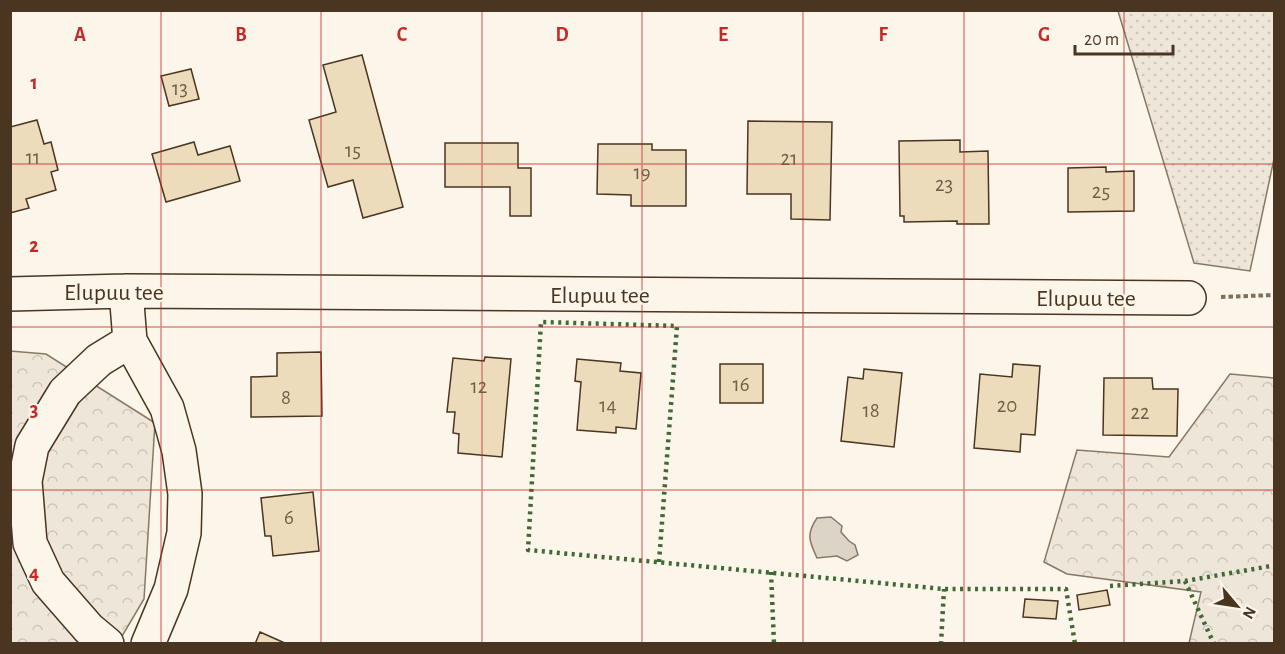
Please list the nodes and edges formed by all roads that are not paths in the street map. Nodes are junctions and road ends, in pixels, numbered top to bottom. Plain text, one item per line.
1 (126, 291) junction
2 (10, 294) edge
3 (1189, 298) road end
4 (130, 341) junction
5 (106, 644) edge
6 (148, 644) edge

1 - 2 street, Elupuu tee
1 - 3 street, Elupuu tee
1 - 4 street
4 - 5 street
4 - 6 street

